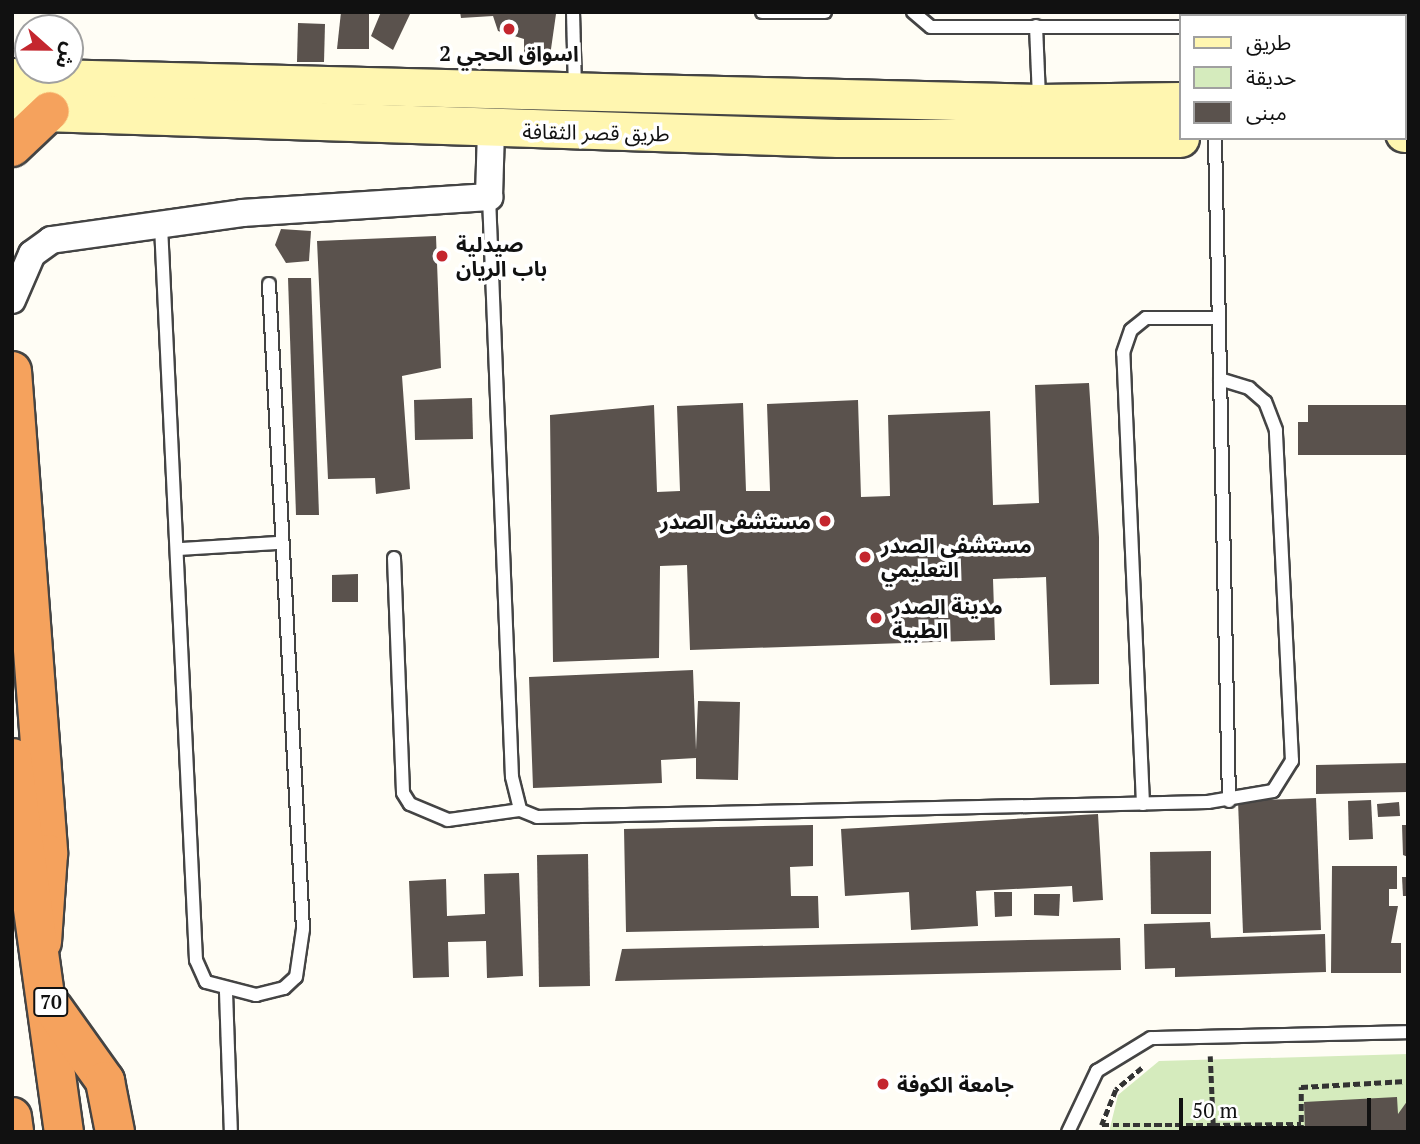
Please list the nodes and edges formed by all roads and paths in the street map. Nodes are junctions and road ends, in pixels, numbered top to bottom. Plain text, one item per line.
1 (573, 12) edge
2 (762, 12) edge
3 (825, 12) edge
4 (913, 12) edge
5 (1036, 26) junction
6 (1178, 27) edge
7 (12, 76) edge
8 (575, 91) junction
9 (838, 98) junction
10 (1178, 101) edge
11 (1040, 103) junction
12 (12, 111) edge
13 (50, 111) junction
14 (491, 129) junction
15 (838, 138) junction
16 (1178, 138) edge
17 (1215, 140) edge
18 (12, 147) edge
19 (489, 197) junction
20 (161, 226) junction
21 (268, 284) dead end
22 (12, 300) edge
23 (1219, 318) junction
24 (12, 371) edge
25 (1220, 379) junction
26 (279, 543) junction
27 (180, 549) junction
28 (394, 558) dead end
29 (12, 758) edge
30 (1229, 801) junction
31 (1143, 804) junction
32 (520, 810) junction
33 (42, 942) junction
34 (226, 992) junction
35 (51, 1006) junction
36 (1408, 1032) edge
37 (1196, 1056) dead end
38 (1145, 1065) dead end
39 (1406, 1081) dead end
40 (12, 1117) edge
41 (1301, 1124) junction
42 (1102, 1125) junction
43 (1213, 1125) junction
44 (14, 1132) edge
45 (64, 1132) edge
46 (115, 1132) edge
47 (231, 1132) edge
48 (1068, 1132) edge
49 (1098, 1132) edge
50 (1213, 1132) edge
51 (1301, 1132) edge

1 - 8 lane
2 - 3 lane
4 - 5 lane
5 - 6 lane
5 - 11 lane
7 - 8 street, طريق قصر الثقافة
8 - 9 street, طريق قصر الثقافة
9 - 11 street, طريق قصر الثقافة
9 - 15 street
10 - 11 street, طريق قصر الثقافة
12 - 13 street, طريق قصر الثقافة
13 - 14 street, طريق قصر الثقافة
13 - 18 highway
14 - 15 street, طريق قصر الثقافة
14 - 19 street
15 - 16 street, طريق قصر الثقافة
17 - 23 lane
19 - 20 street
19 - 32 lane
20 - 22 street
20 - 27 lane
21 - 26 lane
23 - 25 lane
23 - 31 lane
24 - 33 highway
25 - 30 lane
25 - 30 lane
26 - 27 lane
26 - 34 lane
27 - 34 lane
28 - 32 lane
29 - 33 highway, 70
30 - 31 lane
31 - 32 lane
33 - 35 highway, 70
34 - 47 lane
35 - 45 highway, 70
35 - 46 highway
36 - 48 lane
37 - 43 path
38 - 42 path
39 - 41 path
40 - 44 highway
41 - 43 path
41 - 51 path
42 - 43 path
42 - 49 path
43 - 50 path

